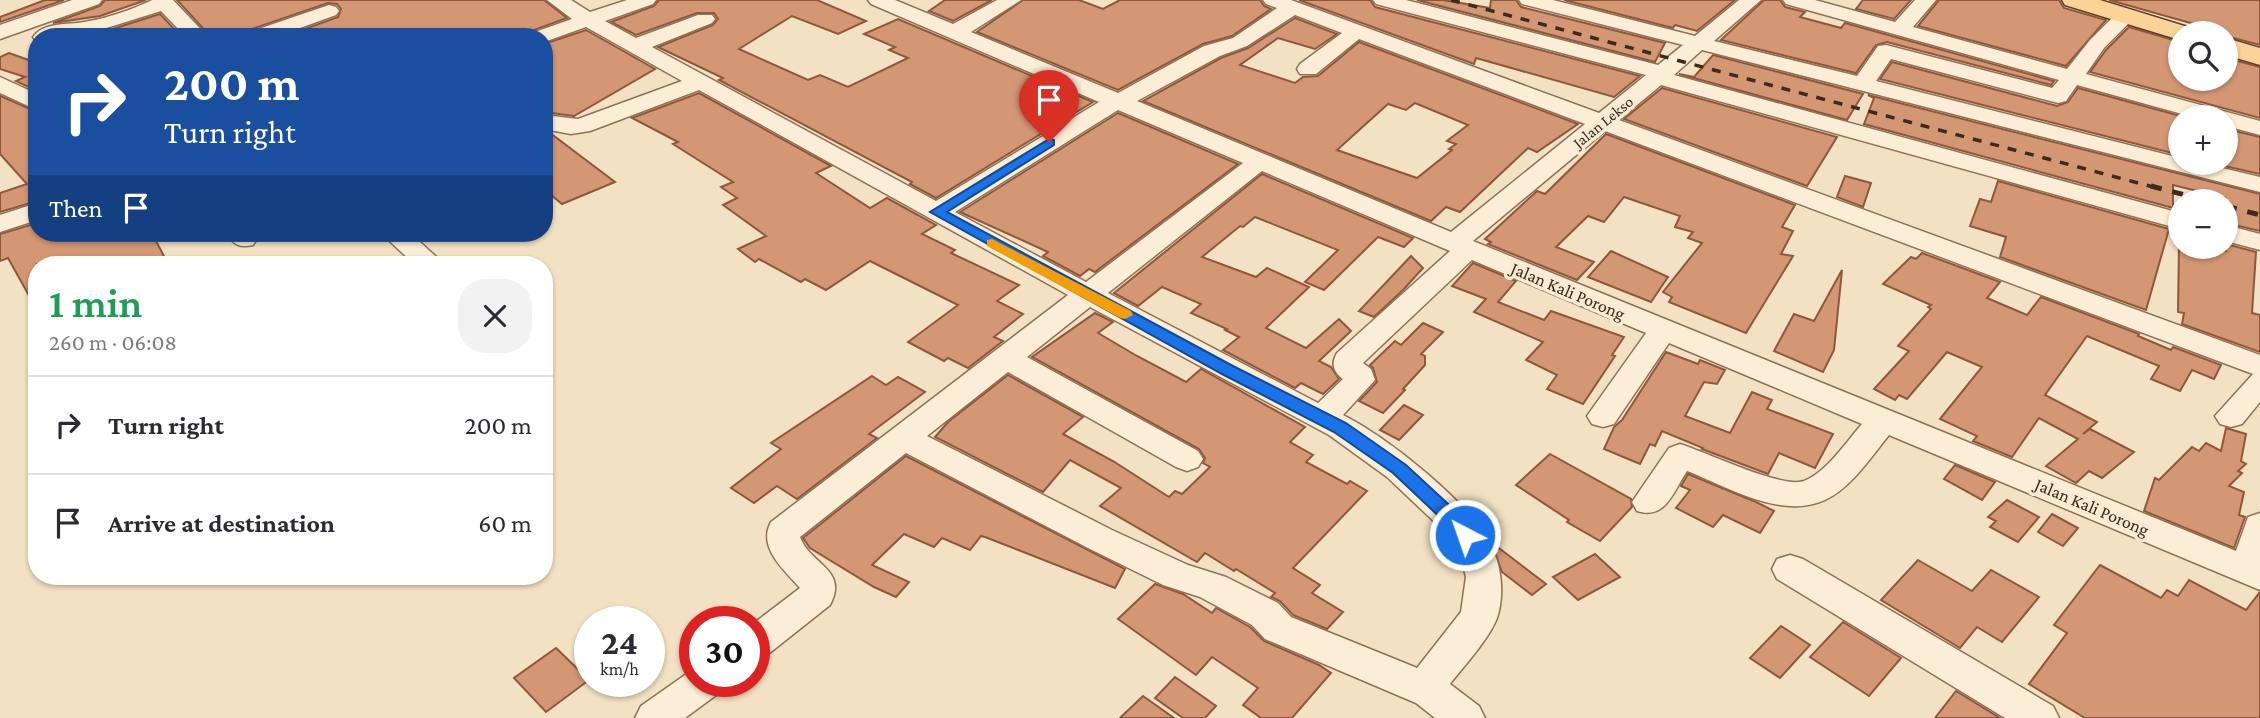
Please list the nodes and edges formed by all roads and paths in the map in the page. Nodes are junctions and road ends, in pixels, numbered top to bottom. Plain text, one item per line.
1 (92, 0) edge
2 (558, 0) edge
3 (646, 0) edge
4 (878, 0) edge
5 (1011, 0) edge
6 (1383, 0) edge
7 (1529, 0) edge
8 (1751, 0) edge
9 (1793, 0) edge
10 (1926, 0) edge
11 (2074, 0) edge
12 (163, 1) edge
13 (1295, 4) edge
14 (329, 11) dead end
15 (2125, 16) junction
16 (705, 19) dead end
17 (588, 20) junction
18 (87, 28) edge
19 (187, 28) edge
20 (280, 28) edge
21 (2168, 29) edge
22 (1901, 30) junction
23 (1357, 31) junction
24 (553, 32) edge
25 (956, 32) junction
26 (0, 33) edge
27 (28, 42) edge
28 (1698, 44) junction
29 (637, 45) junction
30 (0, 50) edge
31 (1886, 51) junction
32 (2238, 51) edge
33 (2260, 57) edge
34 (1308, 69) dead end
35 (1660, 75) junction
36 (702, 80) junction
37 (0, 83) edge
38 (1863, 84) junction
39 (2064, 87) junction
40 (28, 95) edge
41 (1118, 101) junction
42 (2168, 108) edge
43 (2238, 122) edge
44 (1602, 123) junction
45 (553, 124) edge
46 (2260, 128) edge
47 (2042, 131) junction
48 (2168, 160) edge
49 (1261, 161) junction
50 (2223, 175) edge
51 (2260, 186) edge
52 (937, 212) junction
53 (28, 214) edge
54 (2168, 218) edge
55 (0, 224) edge
56 (2238, 236) edge
57 (404, 242) edge
58 (2260, 242) edge
59 (1461, 246) junction
60 (421, 256) edge
61 (1088, 294) junction
62 (1663, 330) junction
63 (1005, 358) junction
64 (2255, 368) edge
65 (2231, 415) dead end
66 (1603, 416) dead end
67 (1321, 418) junction
68 (1884, 420) junction
69 (902, 437) junction
70 (1187, 459) dead end
71 (1649, 502) dead end
72 (2260, 526) edge
73 (1790, 569) dead end
74 (2255, 574) edge
75 (770, 631) edge
76 (683, 697) edge
77 (1450, 706) edge
78 (655, 718) edge
79 (2039, 718) edge

1 - 26 street
2 - 17 street
3 - 17 street
4 - 25 street, Jalan Kali Porong
5 - 25 street
6 - 35 street
7 - 28 street
8 - 28 street, Jalan Lekso
9 - 22 street
10 - 22 street
11 - 15 main road
12 - 18 street
12 - 19 street
13 - 23 street
13 - 41 street
14 - 20 street
15 - 21 main road
15 - 39 street
16 - 29 street
17 - 24 street
17 - 29 street
22 - 31 street
22 - 39 street
23 - 34 street
23 - 44 street
25 - 41 street, Jalan Kali Porong
27 - 30 street
28 - 35 street, Jalan Lekso
28 - 38 street
29 - 36 street
31 - 38 street
31 - 39 street
32 - 33 main road
35 - 44 street, Jalan Lekso
35 - 54 street
36 - 45 street
36 - 52 street
37 - 40 street
38 - 47 street
39 - 42 street
39 - 47 street
41 - 49 street, Jalan Kali Porong
41 - 52 street
43 - 46 street
44 - 59 street, Jalan Lekso
44 - 64 street
47 - 48 street
49 - 59 street, Jalan Kali Porong
49 - 61 street
50 - 51 street
52 - 61 street
53 - 55 street
56 - 58 street
57 - 60 street
59 - 62 street, Jalan Kali Porong
59 - 67 street, Jalan Lekso
61 - 63 street
61 - 67 street
62 - 66 street
62 - 68 street, Jalan Kali Porong
63 - 69 street
63 - 70 street
64 - 65 street
67 - 77 street
68 - 71 street
68 - 74 street, Jalan Kali Porong
69 - 75 street
69 - 77 street
72 - 74 street
73 - 79 street
76 - 78 street

